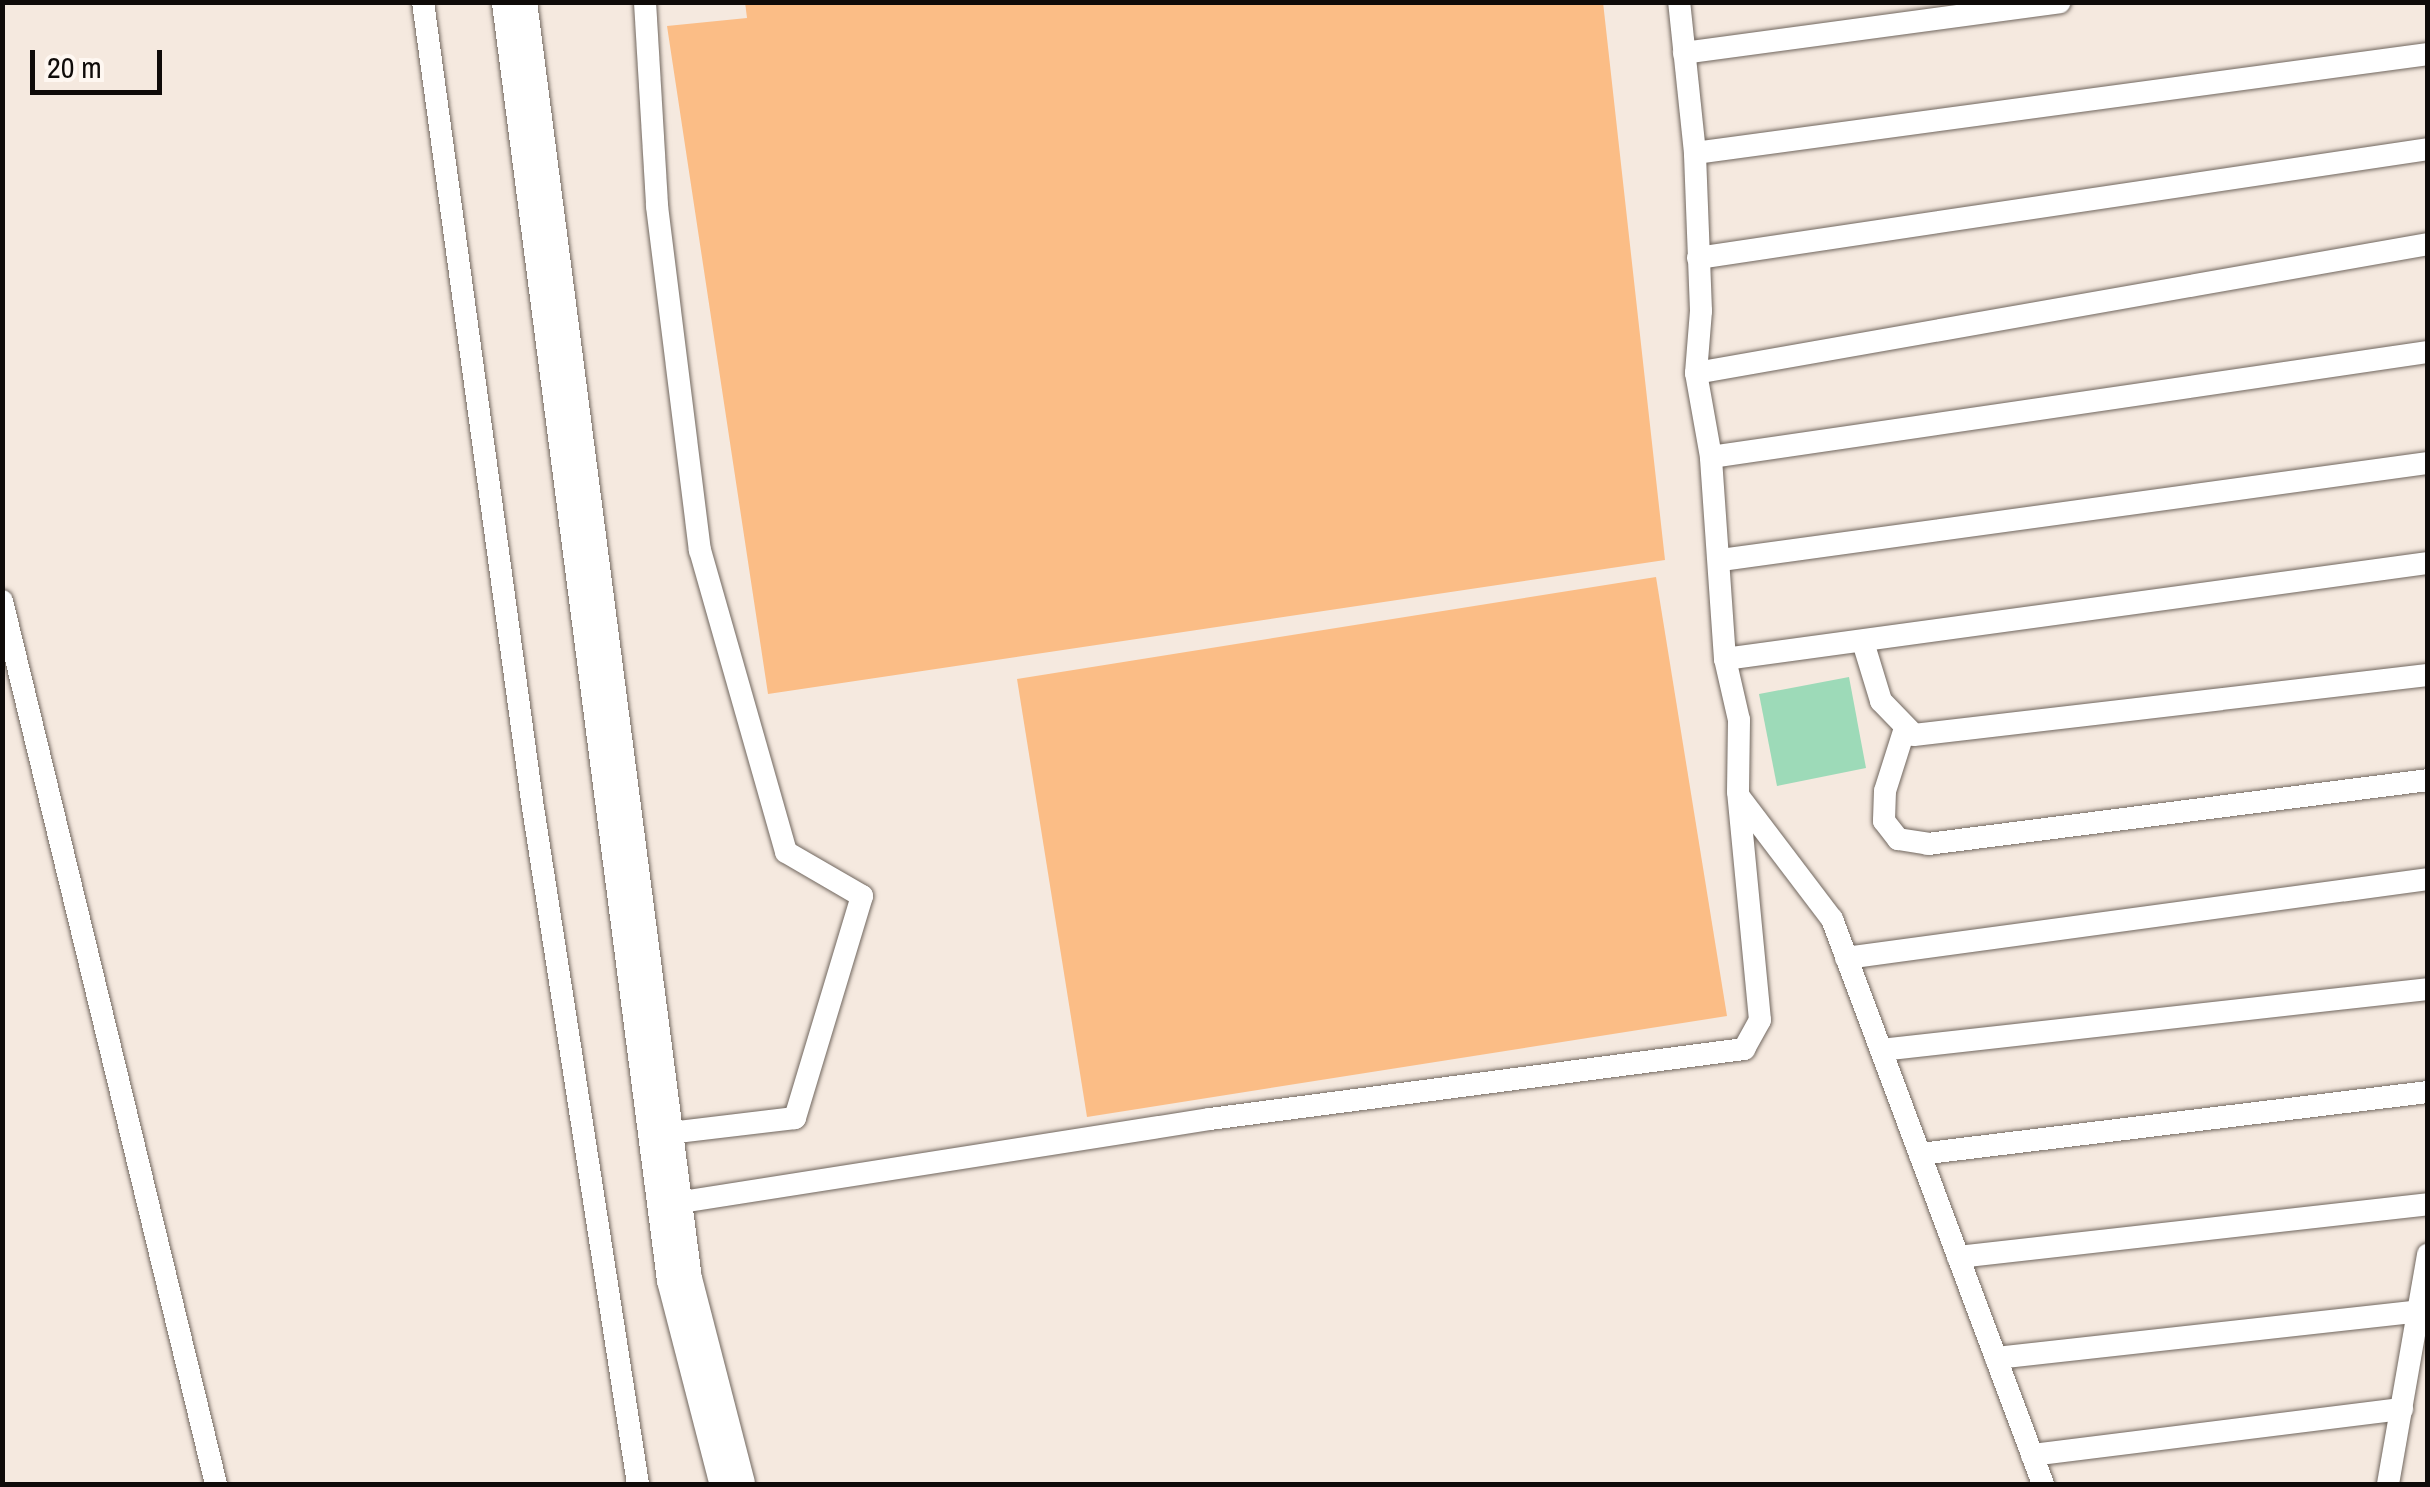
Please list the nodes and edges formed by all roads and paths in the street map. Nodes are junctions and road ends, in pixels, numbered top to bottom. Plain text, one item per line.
1 (422, 2) edge
2 (514, 2) edge
3 (645, 2) edge
4 (1679, 2) edge
5 (2060, 2) edge
6 (1684, 54) junction
7 (2428, 54) edge
8 (2428, 149) edge
9 (1695, 153) junction
10 (2428, 244) edge
11 (1698, 258) junction
12 (2428, 352) edge
13 (1696, 374) junction
14 (1711, 458) junction
15 (2428, 463) edge
16 (1721, 560) junction
17 (2428, 563) edge
18 (2, 602) edge
19 (1863, 642) junction
20 (1725, 659) junction
21 (2428, 675) edge
22 (1905, 728) junction
23 (2428, 780) edge
24 (1738, 792) junction
25 (2428, 879) edge
26 (1846, 958) junction
27 (2428, 989) edge
28 (1881, 1050) junction
29 (2428, 1092) edge
30 (660, 1134) junction
31 (1920, 1154) junction
32 (669, 1204) junction
33 (2428, 1204) edge
34 (2428, 1254) edge
35 (1958, 1257) junction
36 (2418, 1311) junction
37 (1996, 1358) junction
38 (2402, 1409) junction
39 (2032, 1454) junction
40 (216, 1484) edge
41 (638, 1484) edge
42 (732, 1484) edge
43 (2043, 1484) edge
44 (2388, 1484) edge

1 - 41 lane
2 - 30 street
3 - 30 lane
4 - 6 lane
5 - 6 lane
6 - 9 lane
7 - 9 lane
8 - 11 lane
9 - 11 lane
10 - 13 lane
11 - 13 lane
12 - 14 lane
13 - 14 lane
14 - 16 lane
15 - 16 lane
16 - 20 lane
17 - 19 lane
18 - 40 lane
19 - 20 lane
19 - 22 lane
20 - 24 lane
21 - 22 lane
22 - 23 lane
24 - 26 lane
24 - 32 lane
25 - 26 lane
26 - 28 lane
27 - 28 lane
28 - 31 lane
29 - 31 lane
30 - 32 street
31 - 35 lane
32 - 42 street
33 - 35 lane
34 - 36 lane
35 - 37 lane
36 - 37 lane
36 - 38 lane
37 - 39 lane
38 - 39 lane
38 - 44 lane
39 - 43 lane

